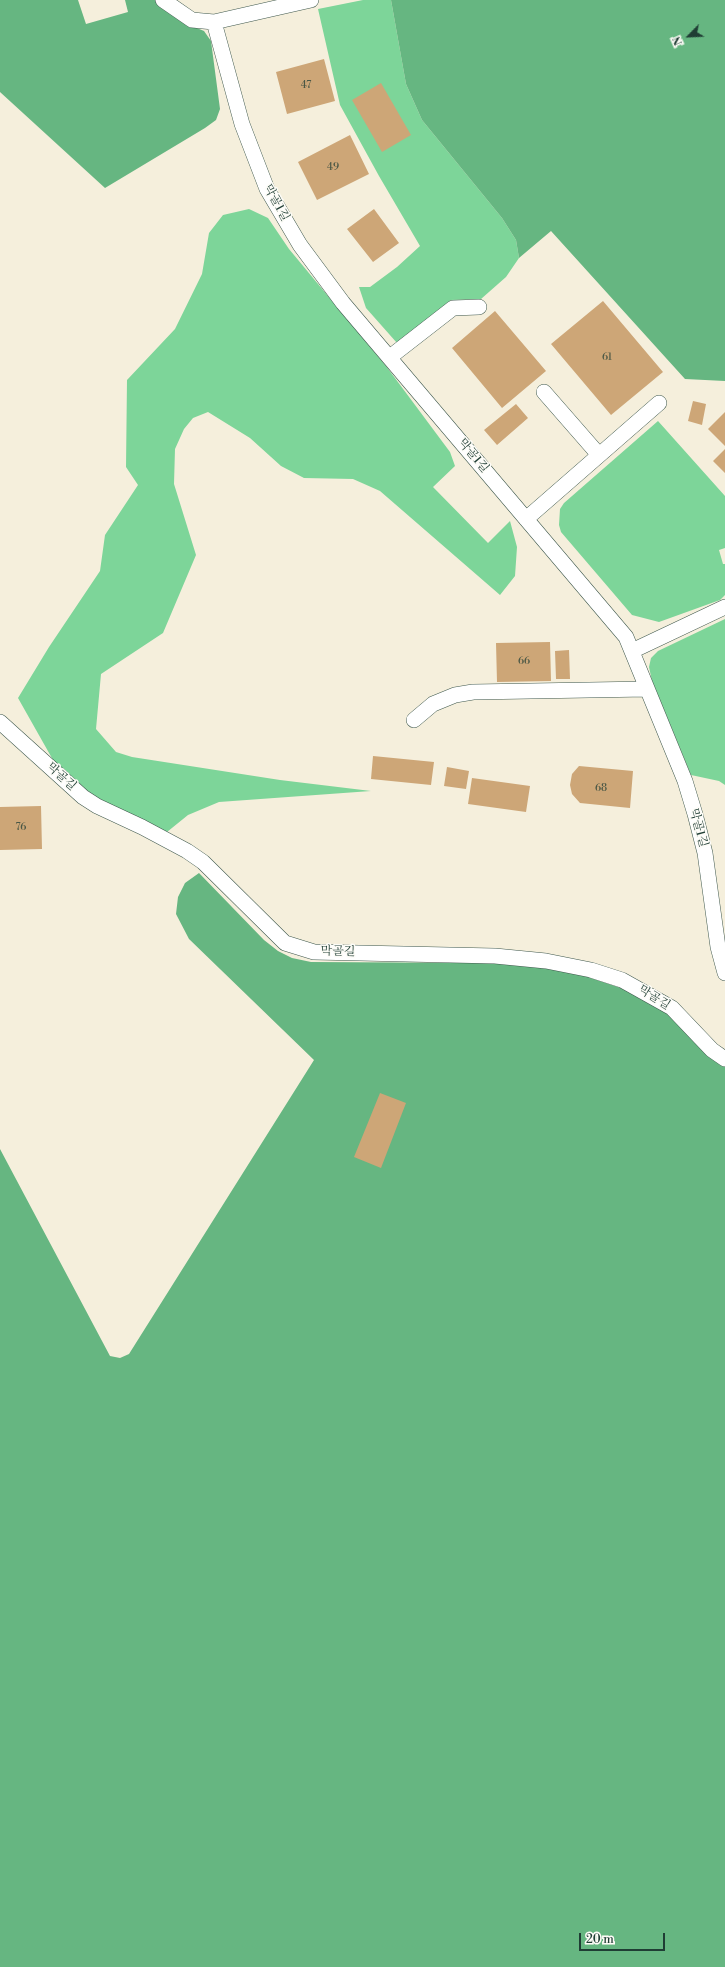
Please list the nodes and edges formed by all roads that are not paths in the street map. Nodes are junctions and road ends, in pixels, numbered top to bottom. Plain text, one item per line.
1 (163, 0) edge
2 (311, 0) edge
3 (214, 22) junction
4 (479, 307) dead end
5 (390, 357) junction
6 (544, 392) dead end
7 (659, 404) dead end
8 (599, 455) junction
9 (526, 519) junction
10 (725, 607) edge
11 (632, 651) junction
12 (647, 689) junction
13 (414, 720) dead end
14 (0, 722) edge
15 (725, 973) edge
16 (725, 1059) edge

1 - 3 lane
2 - 3 lane
3 - 5 lane, 막골1길
4 - 5 lane
5 - 9 lane, 막골1길
6 - 8 lane
7 - 8 lane
8 - 9 lane
9 - 11 lane, 막골1길
10 - 11 lane
11 - 12 lane, 막골1길
12 - 13 lane
12 - 15 lane, 막골1길
14 - 16 lane, 막골길

